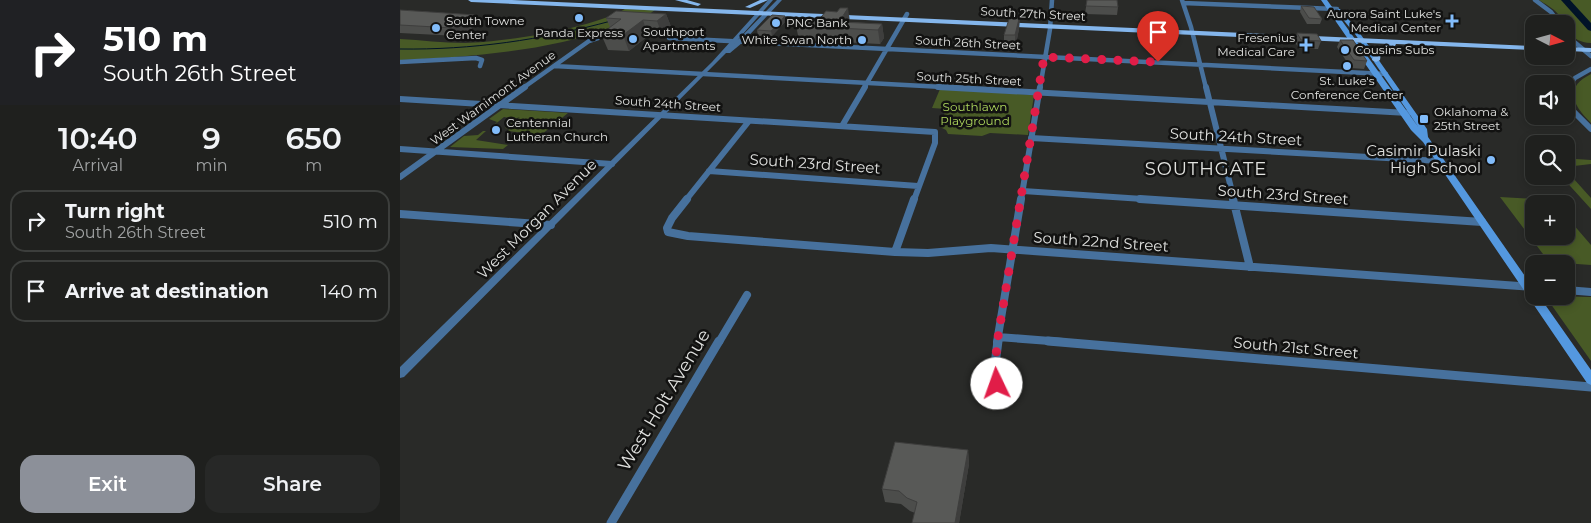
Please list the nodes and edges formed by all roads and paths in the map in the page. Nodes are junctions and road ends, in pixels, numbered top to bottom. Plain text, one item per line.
1 (471, 0) edge
2 (477, 0) edge
3 (489, 0) edge
4 (538, 0) edge
5 (600, 0) edge
6 (621, 0) edge
7 (678, 0) edge
8 (771, 0) edge
9 (780, 0) edge
10 (1052, 0) edge
11 (1324, 0) edge
12 (1329, 0) edge
13 (1535, 0) edge
14 (645, 1) edge
15 (1182, 1) edge
16 (530, 3) junction
17 (564, 4) junction
18 (698, 4) junction
19 (1328, 8) junction
20 (654, 9) junction
21 (766, 9) edge
22 (1337, 9) junction
23 (837, 14) junction
24 (1553, 15) edge
25 (905, 17) junction
26 (958, 17) junction
27 (1336, 18) junction
28 (1345, 18) junction
29 (948, 22) junction
30 (1050, 24) junction
31 (1192, 30) junction
32 (598, 38) dead end
33 (669, 38) dead end
34 (1356, 38) junction
35 (732, 42) junction
36 (740, 42) junction
37 (1506, 42) junction
38 (1407, 43) junction
39 (1525, 43) edge
40 (1577, 44) edge
41 (1498, 47) junction
42 (1575, 47) edge
43 (1525, 48) edge
44 (1589, 48) edge
45 (886, 49) junction
46 (1591, 56) edge
47 (1044, 57) junction
48 (1376, 60) junction
49 (400, 62) edge
50 (714, 63) junction
51 (1200, 64) junction
52 (480, 66) dead end
53 (554, 66) junction
54 (1591, 68) edge
55 (1374, 73) junction
56 (1386, 74) junction
57 (702, 75) junction
58 (1575, 75) edge
59 (866, 84) junction
60 (1038, 93) junction
61 (400, 99) edge
62 (1210, 102) junction
63 (500, 106) junction
64 (1403, 113) junction
65 (1413, 113) junction
66 (1575, 113) edge
67 (662, 115) junction
68 (749, 121) junction
69 (842, 126) junction
70 (1591, 129) edge
71 (1031, 138) junction
72 (1426, 140) junction
73 (1220, 148) junction
74 (400, 149) edge
75 (436, 152) junction
76 (1440, 161) junction
77 (612, 164) junction
78 (709, 171) junction
79 (400, 177) edge
80 (918, 186) junction
81 (1023, 191) junction
82 (1235, 205) junction
83 (400, 214) edge
84 (1482, 222) junction
85 (551, 225) junction
86 (1012, 250) junction
87 (895, 252) junction
88 (1250, 267) junction
89 (1525, 280) edge
90 (1525, 287) edge
91 (1575, 291) edge
92 (1591, 292) edge
93 (747, 294) dead end
94 (1542, 305) edge
95 (998, 337) junction
96 (400, 374) edge
97 (1591, 380) edge
98 (997, 384) dead end
99 (1591, 387) edge
100 (610, 523) edge

1 - 2 main road, South 27th Street
2 - 3 main road, South 27th Street
3 - 16 main road, South 27th Street
4 - 16 main road
5 - 6 main road, South 27th Street
6 - 14 main road, South 27th Street
7 - 18 main road
8 - 21 street, West Morgan Avenue
9 - 21 street, West Morgan Avenue
10 - 30 street
11 - 19 main road
12 - 22 main road
13 - 24 street
14 - 17 main road
14 - 18 main road, South 27th Street
14 - 20 main road
15 - 19 street
15 - 31 street
16 - 17 main road, South 27th Street
17 - 20 main road, South 27th Street
18 - 21 main road, South 27th Street
19 - 22 street
19 - 27 main road
20 - 21 main road, South 27th Street
21 - 23 main road, South 27th Street
21 - 35 street, West Morgan Avenue
21 - 36 street, West Morgan Avenue
22 - 28 main road
23 - 25 main road, South 27th Street
23 - 25 main road, South 27th Street
25 - 26 main road, South 27th Street
25 - 29 main road, South 27th Street
25 - 45 street
26 - 29 main road
26 - 30 main road, South 27th Street
27 - 28 main road
27 - 34 main road
28 - 34 main road
29 - 30 main road, South 27th Street
30 - 31 main road, South 27th Street
30 - 31 main road, South 27th Street
30 - 47 street
31 - 34 main road, South 27th Street
31 - 51 street
32 - 53 street, West Warnimont Avenue
33 - 35 street, South 26th Street
34 - 37 main road, South 27th Street
34 - 38 main road, South 27th Street
34 - 48 main road
34 - 55 main road
35 - 36 street, South 26th Street
35 - 50 street, West Morgan Avenue
36 - 45 street, South 26th Street
36 - 50 street, West Morgan Avenue
37 - 39 main road, South 27th Street
37 - 41 main road
38 - 41 main road, South 27th Street
38 - 48 main road
40 - 44 main road
41 - 43 main road, South 27th Street
42 - 44 main road
44 - 46 street
45 - 47 street, South 26th Street
45 - 59 street
47 - 51 street, South 26th Street
47 - 60 street
48 - 56 main road
49 - 52 street
50 - 57 street, West Morgan Avenue
51 - 55 street, South 26th Street
51 - 62 street
53 - 57 street, South 25th Street
53 - 63 street, West Warnimont Avenue
54 - 58 street
55 - 56 street, South 26th Street
55 - 64 main road
56 - 65 main road
57 - 59 street, South 25th Street
57 - 67 street, West Morgan Avenue
59 - 60 street, South 25th Street
59 - 69 street
60 - 62 street, South 25th Street
60 - 71 street
61 - 63 street, South 24th Street
62 - 64 street, South 25th Street
62 - 73 street
63 - 67 street, South 24th Street
63 - 75 street, West Warnimont Avenue
64 - 65 street, South 25th Street
64 - 72 main road
65 - 72 main road
66 - 70 street
67 - 68 street, South 24th Street
67 - 77 street, West Morgan Avenue
68 - 69 street, South 24th Street
68 - 78 street
69 - 80 street, South 24th Street
71 - 73 street, South 24th Street
71 - 81 street
72 - 76 main road
73 - 76 street, South 24th Street
73 - 82 street
74 - 75 street
75 - 77 street
75 - 79 street, West Warnimont Avenue
76 - 84 main road
77 - 85 street, West Morgan Avenue
78 - 80 street, South 23rd Street
78 - 87 street, South 22nd Street
80 - 87 street
81 - 82 street, South 23rd Street
81 - 86 street
82 - 84 street, South 23rd Street
82 - 88 street
83 - 85 street
84 - 89 main road
85 - 96 street, West Morgan Avenue
86 - 87 street, South 22nd Street
86 - 88 street, South 22nd Street
86 - 95 street
88 - 90 street, South 22nd Street
91 - 92 street
93 - 100 street, West Holt Avenue
94 - 97 main road
95 - 98 street
95 - 99 street, South 21st Street

